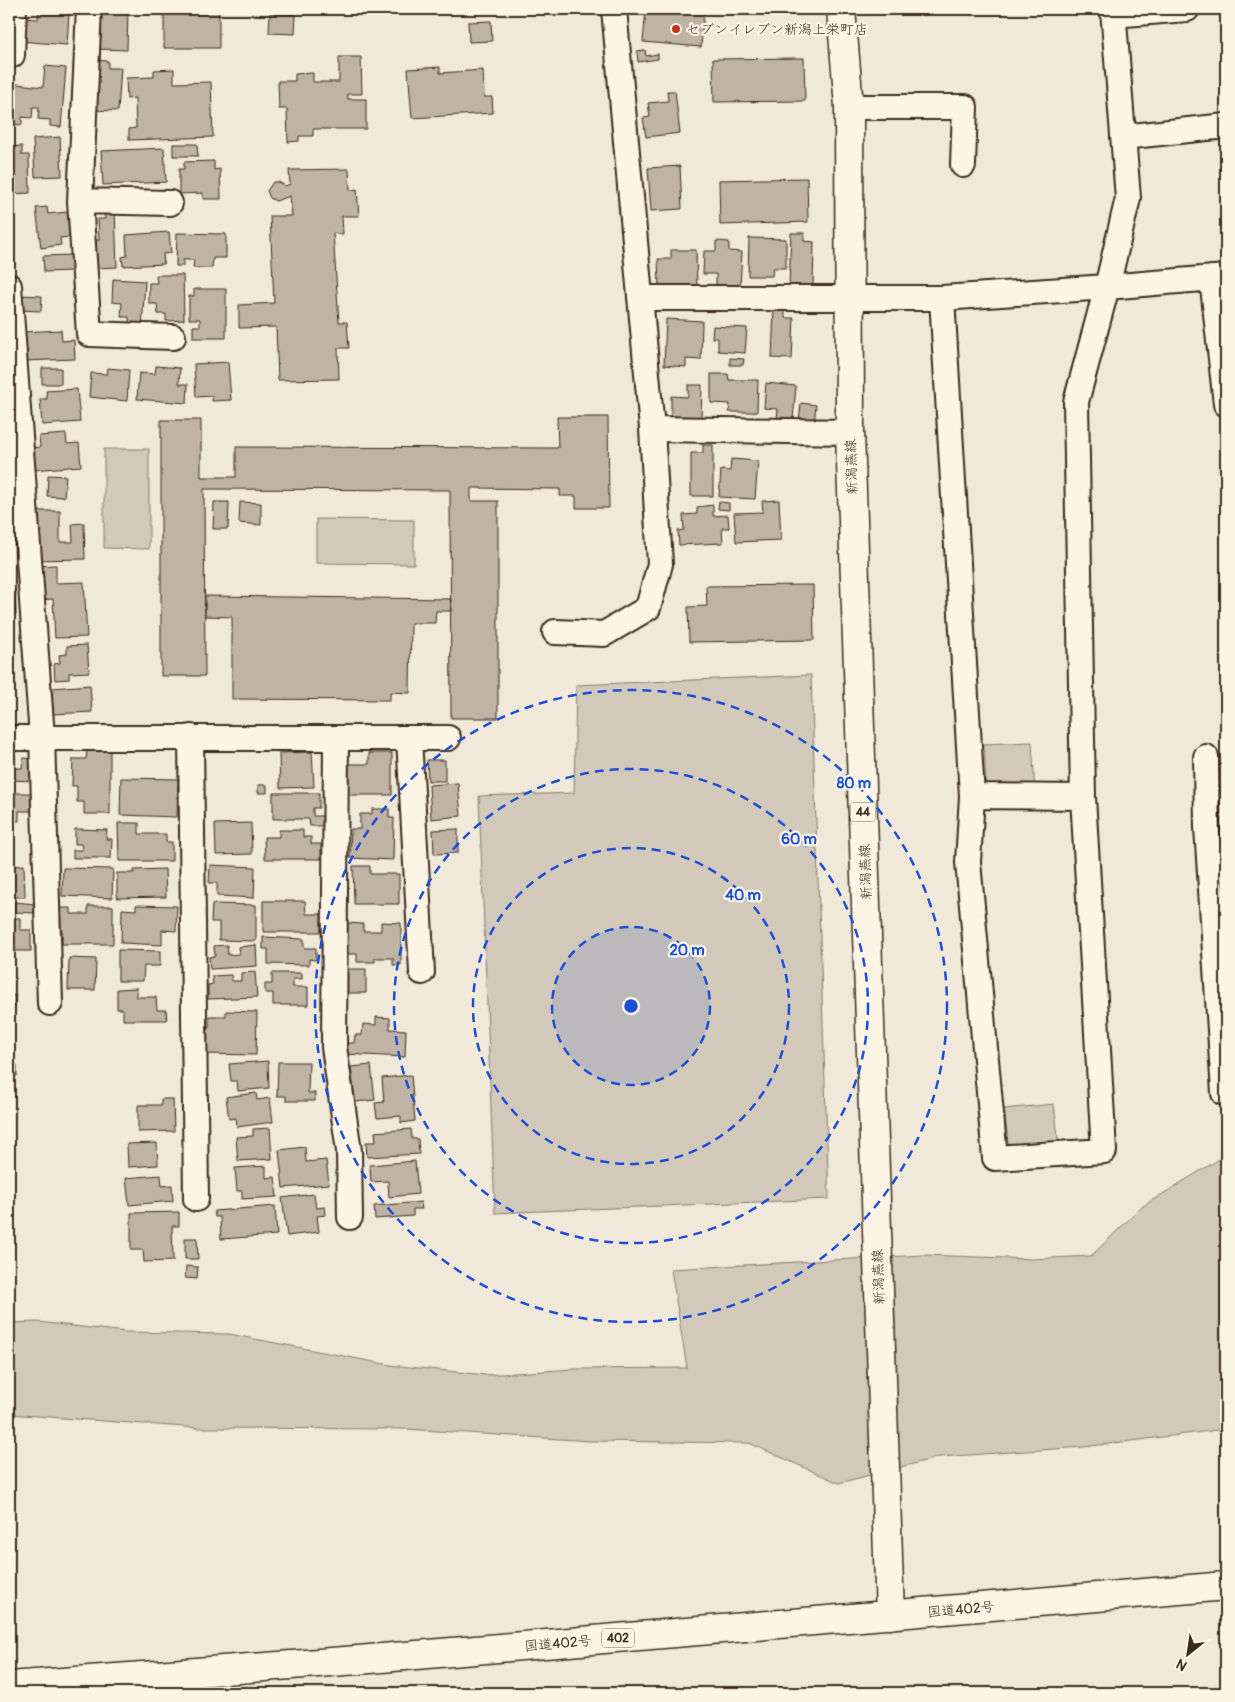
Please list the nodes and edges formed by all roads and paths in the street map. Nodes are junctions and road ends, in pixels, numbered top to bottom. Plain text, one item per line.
1 (14, 9) edge
2 (88, 9) edge
3 (614, 9) edge
4 (841, 9) edge
5 (1187, 9) edge
6 (1113, 12) edge
7 (9, 55) edge
8 (848, 107) junction
9 (1226, 126) edge
10 (1124, 137) junction
11 (963, 165) dead end
12 (80, 201) junction
13 (170, 203) dead end
14 (1219, 277) edge
15 (9, 286) edge
16 (1107, 288) junction
17 (640, 298) junction
18 (849, 298) junction
19 (942, 298) junction
20 (173, 337) dead end
21 (1226, 404) edge
22 (652, 429) junction
23 (850, 432) junction
24 (555, 632) dead end
25 (42, 737) junction
26 (191, 737) junction
27 (9, 738) edge
28 (336, 738) junction
29 (408, 738) junction
30 (448, 738) dead end
31 (1206, 757) dead end
32 (972, 796) junction
33 (1083, 796) junction
34 (1217, 826) edge
35 (422, 972) dead end
36 (50, 1003) dead end
37 (1224, 1093) dead end
38 (196, 1199) dead end
39 (350, 1217) dead end
40 (1226, 1586) edge
41 (890, 1615) junction
42 (9, 1686) edge

1 - 7 street
2 - 12 street
3 - 17 street
4 - 8 main road, 新潟燕線 / 44
5 - 6 street
6 - 10 street
8 - 11 street
8 - 18 main road, 新潟燕線 / 44
9 - 10 street
10 - 16 street
12 - 13 street
12 - 20 street
14 - 16 street
14 - 21 street
15 - 25 street
16 - 19 street
16 - 33 street
17 - 18 street
17 - 22 street
18 - 19 street
18 - 23 main road, 新潟燕線 / 44
19 - 32 street
22 - 23 street
22 - 24 street
23 - 41 main road, 新潟燕線 / 44
25 - 26 street
25 - 27 street
25 - 36 street
26 - 28 street
26 - 38 street
28 - 29 street
28 - 39 street
29 - 30 street
29 - 35 street
31 - 34 street
32 - 33 street
32 - 33 street
34 - 37 street
40 - 41 main road, 国道402号 / 402
41 - 42 main road, 国道402号 / 402

